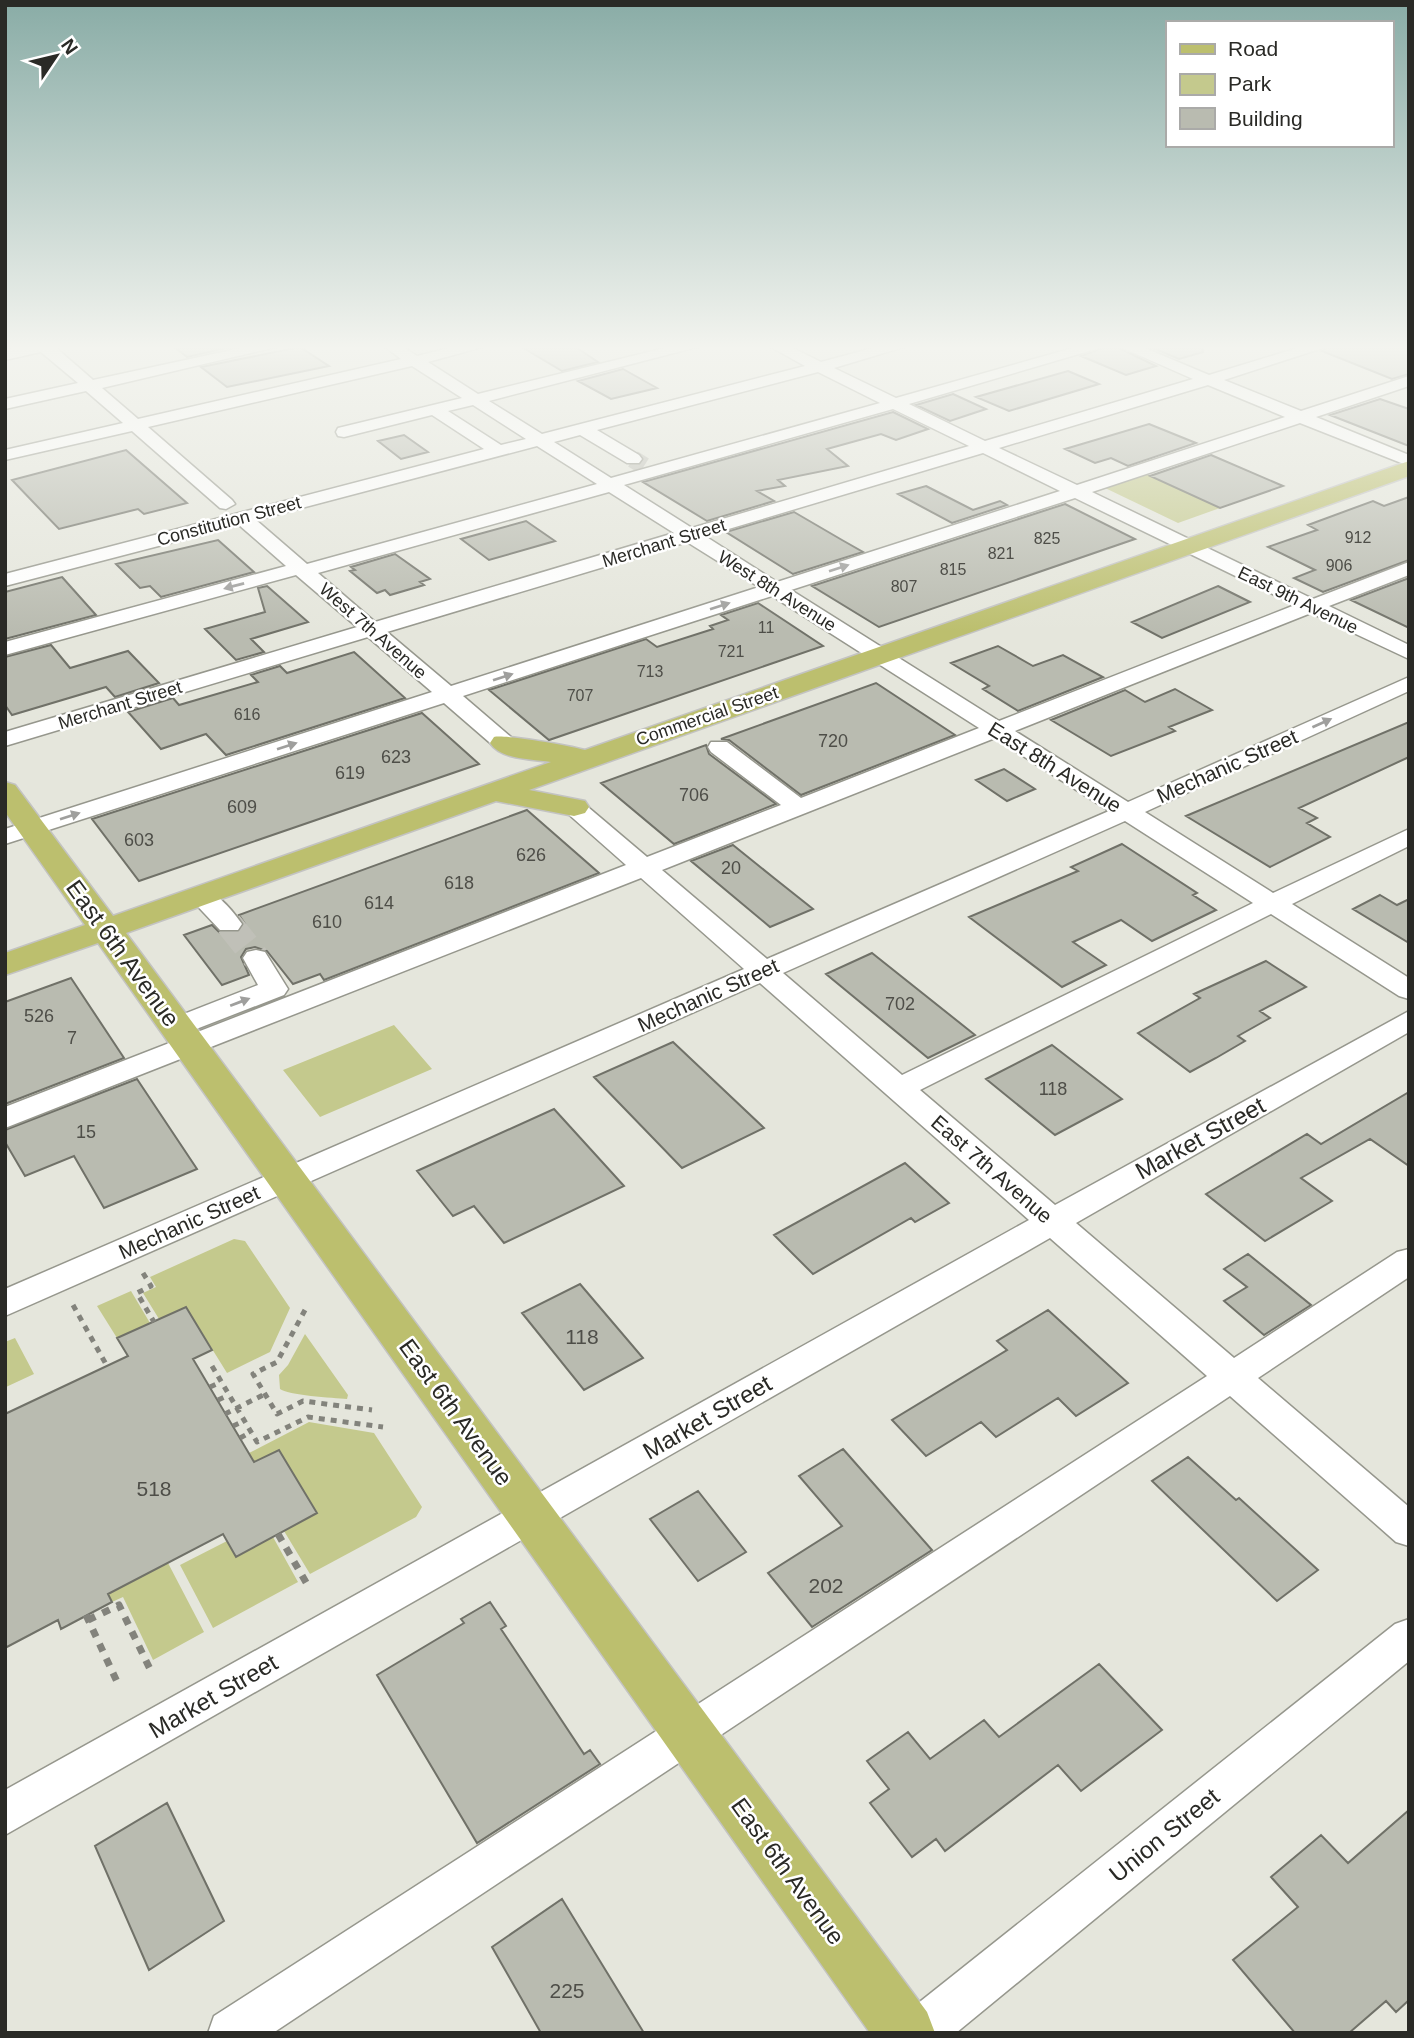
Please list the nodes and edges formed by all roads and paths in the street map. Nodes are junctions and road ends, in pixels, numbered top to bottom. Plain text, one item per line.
1 (65, 441) edge
2 (154, 441) edge
3 (483, 441) edge
4 (536, 441) edge
5 (542, 441) edge
6 (603, 441) edge
7 (758, 441) edge
8 (972, 441) edge
9 (1004, 441) edge
10 (1225, 441) edge
11 (1360, 441) edge
12 (984, 447) junction
13 (498, 451) junction
14 (5, 455) edge
15 (1409, 461) edge
16 (643, 465) junction
17 (1409, 468) edge
18 (609, 485) junction
19 (1076, 492) junction
20 (226, 504) dead end
21 (242, 518) junction
22 (689, 535) junction
23 (1187, 546) junction
24 (1409, 568) edge
25 (301, 569) junction
26 (5, 580) edge
27 (774, 589) junction
28 (1311, 606) junction
29 (371, 630) junction
30 (5, 649) edge
31 (1409, 653) edge
32 (879, 655) junction
33 (1409, 683) edge
34 (446, 695) junction
35 (996, 730) junction
36 (5, 739) edge
37 (504, 743) junction
38 (719, 747) dead end
39 (590, 757) junction
40 (5, 791) edge
41 (487, 794) junction
42 (575, 807) junction
43 (798, 807) junction
44 (1126, 812) junction
45 (19, 833) edge
46 (1409, 836) edge
47 (645, 867) junction
48 (201, 896) junction
49 (1272, 904) junction
50 (229, 924) tunnel mouth
51 (106, 929) junction
52 (256, 958) tunnel mouth
53 (5, 965) edge
54 (764, 971) junction
55 (1409, 990) edge
56 (1409, 1020) edge
57 (183, 1036) junction
58 (899, 1088) junction
59 (5, 1118) edge
60 (287, 1179) junction
61 (1052, 1221) junction
62 (1409, 1261) edge
63 (143, 1273) dead end
64 (5, 1303) edge
65 (73, 1305) dead end
66 (305, 1310) dead end
67 (154, 1321) dead end
68 (107, 1366) dead end
69 (212, 1366) dead end
70 (1231, 1377) junction
71 (221, 1382) junction
72 (210, 1387) dead end
73 (265, 1394) junction
74 (229, 1395) junction
75 (218, 1400) dead end
76 (237, 1408) junction
77 (372, 1410) dead end
78 (225, 1414) dead end
79 (244, 1421) junction
80 (233, 1426) dead end
81 (383, 1427) dead end
82 (251, 1432) junction
83 (240, 1438) dead end
84 (531, 1516) junction
85 (1409, 1530) edge
86 (278, 1535) dead end
87 (307, 1584) dead end
88 (1409, 1637) edge
89 (150, 1669) dead end
90 (119, 1686) dead end
91 (688, 1733) junction
92 (5, 1814) edge
93 (231, 2033) edge
94 (906, 2033) edge
95 (919, 2033) edge

1 - 14 street
2 - 20 street
3 - 13 street
4 - 13 street, Constitution Street
5 - 18 street, West 8th Avenue
6 - 16 street
7 - 16 street
8 - 12 street, East 9th Avenue
9 - 12 street, Merchant Street
10 - 19 street
11 - 15 street
12 - 19 street, East 9th Avenue
12 - 22 street, Merchant Street
13 - 21 street, Constitution Street
16 - 18 street
17 - 23 main road, Commercial Street
18 - 22 street, West 8th Avenue
18 - 25 street
19 - 23 street, East 9th Avenue
27 -> 19 street
21 - 25 street, West 7th Avenue
21 - 26 street, Constitution Street
22 - 27 street, West 8th Avenue
22 - 29 street, Merchant Street
23 - 28 street, East 9th Avenue
23 - 32 main road, Commercial Street
24 - 28 street
25 - 29 street, West 7th Avenue
25 -> 30 street
27 - 32 street, West 8th Avenue
34 -> 27 street
28 - 31 street, East 9th Avenue
28 - 35 street
29 - 34 street, West 7th Avenue
29 - 36 street, Merchant Street
32 - 35 street, East 8th Avenue
32 - 39 main road, Commercial Street
44 -> 33 street, Mechanic Street
34 - 37 street, West 7th Avenue
45 -> 34 street
35 - 43 street
35 - 44 street, East 8th Avenue
37 - 39 main road
37 - 41 main road
38 - 43 street
39 - 41 main road, Commercial Street
39 - 42 main road
40 - 45 main road, East 6th Avenue
41 - 42 main road
41 - 48 main road, Commercial Street
42 - 47 street, East 7th Avenue
43 - 47 street
44 - 49 street, East 8th Avenue
44 - 54 street, Mechanic Street
45 - 51 main road, East 6th Avenue
46 - 49 street
47 - 54 street, East 7th Avenue
47 - 57 street
48 - 50 street
48 - 51 main road, Commercial Street
49 - 55 street, East 8th Avenue
49 - 58 street
51 - 53 main road, Commercial Street
51 - 57 main road, East 6th Avenue
57 -> 52 street
54 - 58 street, East 7th Avenue
54 - 60 street, Mechanic Street
56 - 61 street, Market Street
57 - 59 street
57 - 60 main road, East 6th Avenue
58 - 61 street, East 7th Avenue
60 - 64 street, Mechanic Street
60 - 84 main road, East 6th Avenue
61 - 70 street, East 7th Avenue
61 - 84 street, Market Street
62 - 70 street
63 - 67 path
65 - 68 path
66 - 73 path
69 - 71 path
70 - 85 street, East 7th Avenue
70 - 91 street
71 - 72 path
71 - 74 path
73 - 76 path
73 - 77 path
74 - 75 path
74 - 76 path
76 - 78 path
76 - 79 path
79 - 80 path
79 - 82 path
81 - 82 path
82 - 83 path
84 - 91 main road, East 6th Avenue
84 - 92 street, Market Street
86 - 87 path
88 - 95 street, Union Street
89 - 90 path
91 - 93 street
91 - 94 main road, East 6th Avenue

